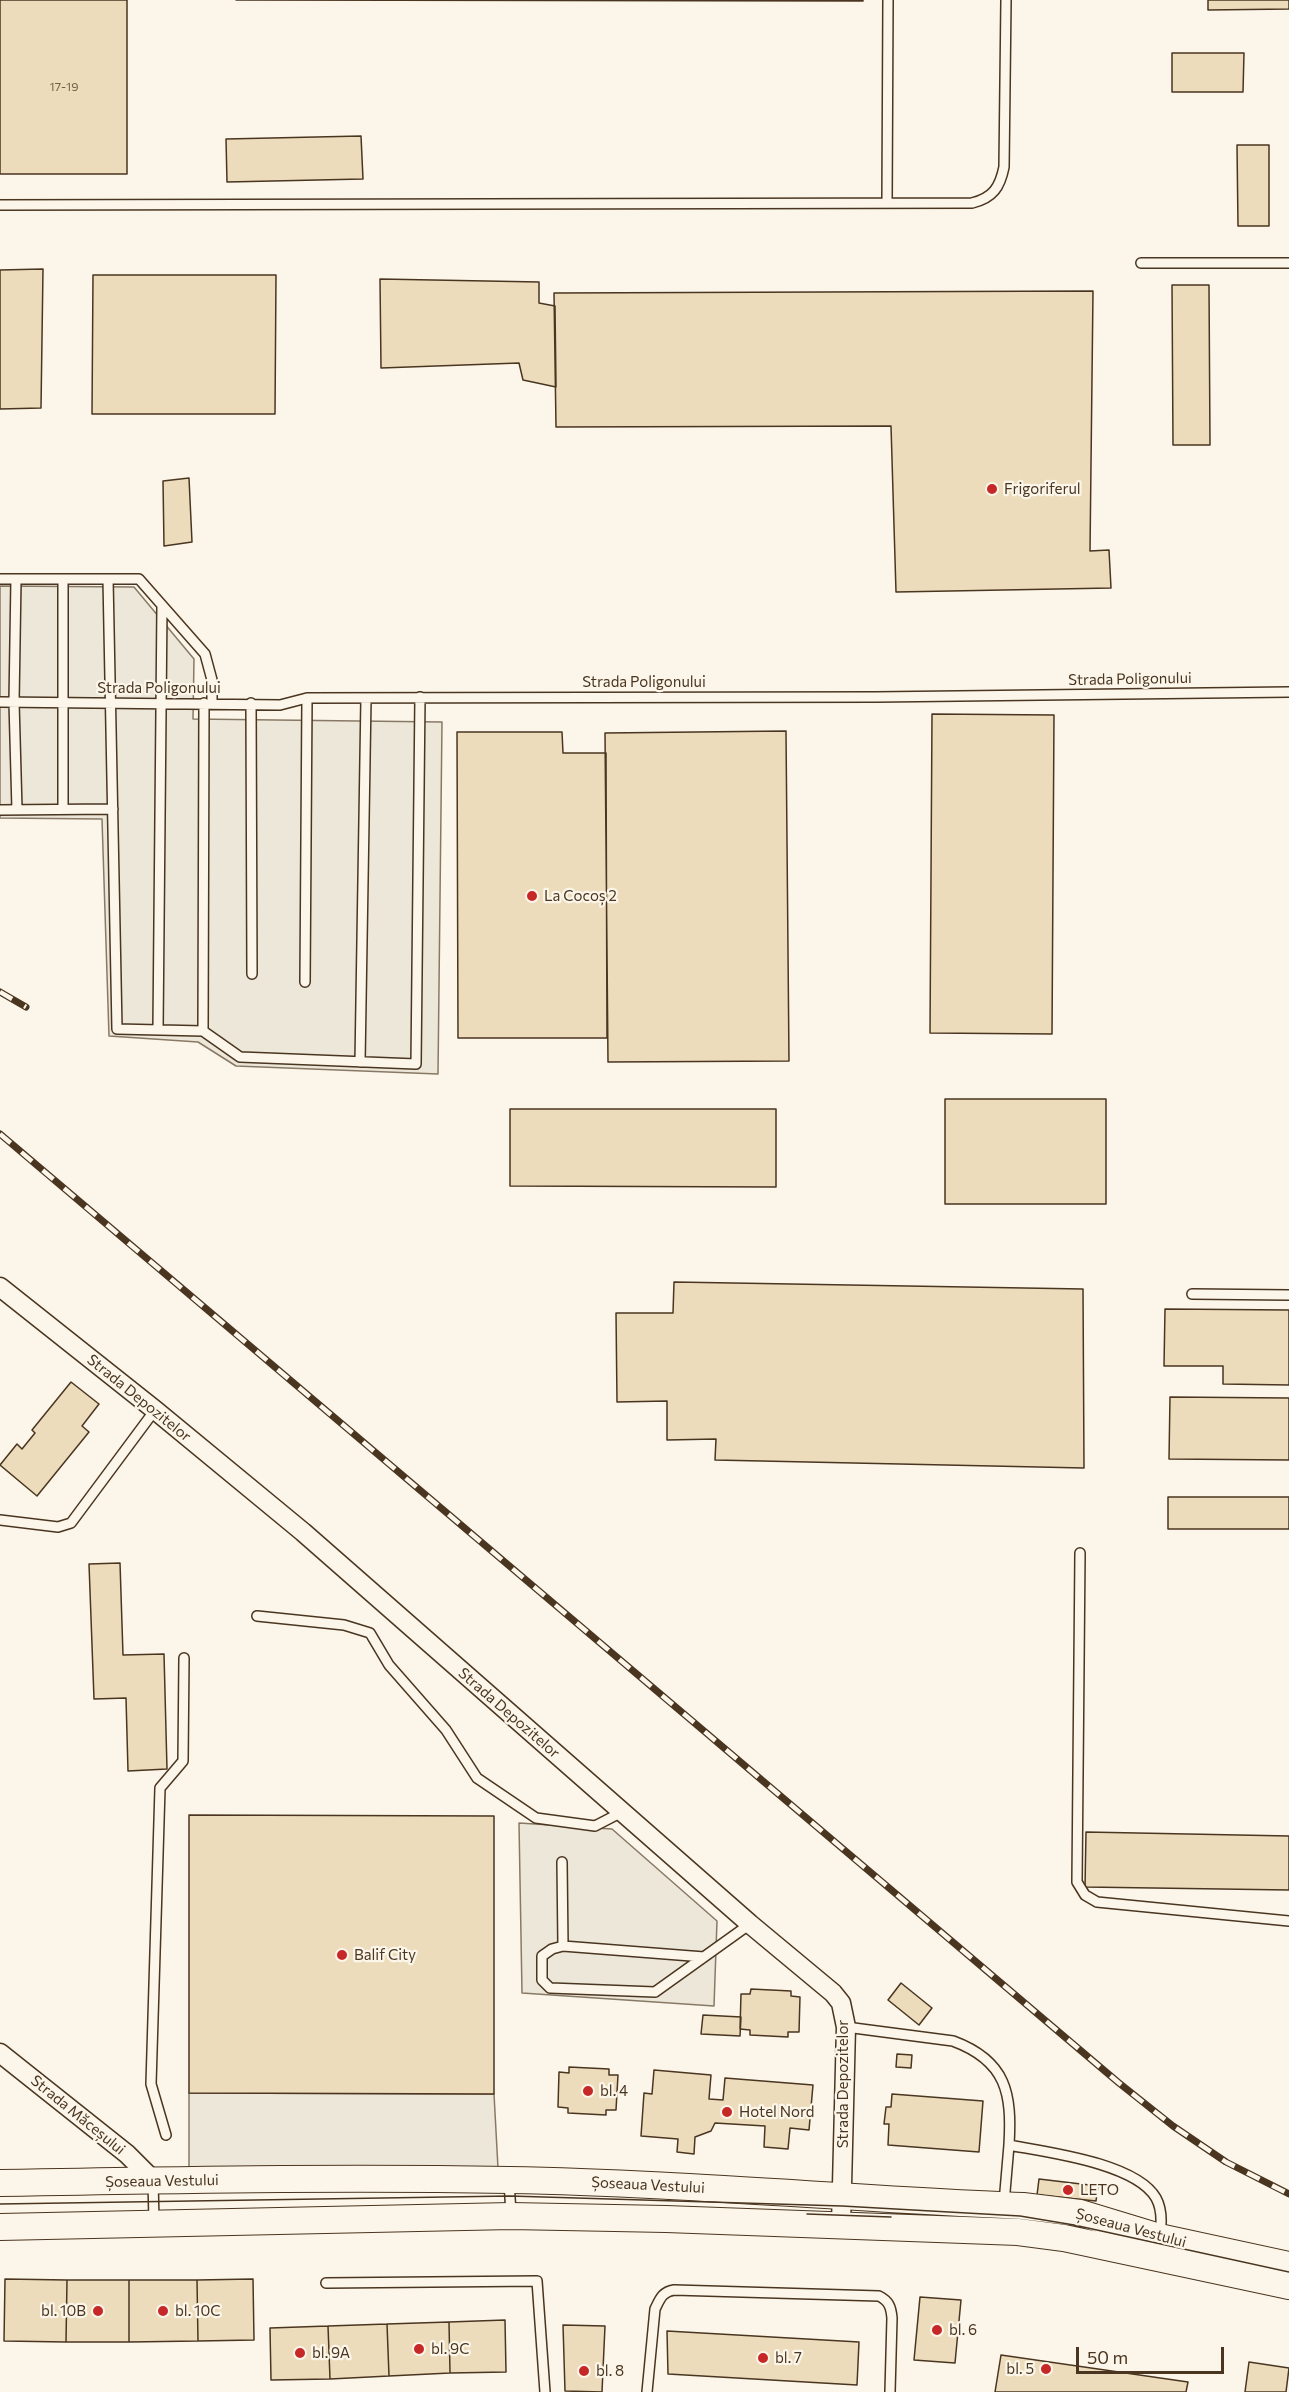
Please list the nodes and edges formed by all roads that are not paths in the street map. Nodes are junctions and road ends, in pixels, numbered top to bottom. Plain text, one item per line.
1 (888, 0) edge
2 (1006, 0) edge
3 (887, 203) junction
4 (0, 205) edge
5 (1141, 263) dead end
6 (1289, 263) edge
7 (0, 579) edge
8 (16, 579) junction
9 (63, 579) junction
10 (108, 579) junction
11 (162, 605) junction
12 (1289, 692) edge
13 (420, 697) junction
14 (307, 698) junction
15 (366, 698) junction
16 (0, 702) edge
17 (14, 702) junction
18 (62, 703) junction
19 (111, 703) junction
20 (160, 703) junction
21 (208, 703) junction
22 (251, 703) junction
23 (63, 809) junction
24 (113, 809) junction
25 (0, 810) edge
26 (17, 810) junction
27 (252, 974) dead end
28 (305, 982) dead end
29 (158, 1029) junction
30 (203, 1031) junction
31 (360, 1062) junction
32 (0, 1287) edge
33 (1192, 1294) dead end
34 (1289, 1295) edge
35 (155, 1410) junction
36 (0, 1520) edge
37 (1080, 1553) dead end
38 (257, 1616) dead end
39 (184, 1658) dead end
40 (622, 1812) junction
41 (562, 1862) dead end
42 (1289, 1921) edge
43 (750, 1924) junction
44 (563, 1946) junction
45 (704, 1957) junction
46 (846, 2027) junction
47 (0, 2053) edge
48 (166, 2135) dead end
49 (1009, 2145) junction
50 (153, 2180) junction
51 (509, 2180) junction
52 (0, 2183) edge
53 (842, 2196) junction
54 (1004, 2205) junction
55 (511, 2216) junction
56 (155, 2224) junction
57 (841, 2225) junction
58 (0, 2227) edge
59 (1156, 2247) junction
60 (1289, 2265) edge
61 (326, 2283) dead end
62 (1289, 2286) edge
63 (545, 2392) edge
64 (647, 2392) edge
65 (890, 2392) edge

1 - 3 lane
2 - 3 lane
3 - 4 lane
5 - 6 lane
7 - 8 lane
8 - 9 lane
8 - 17 lane
9 - 10 lane
9 - 18 lane
10 - 11 lane
10 - 19 lane
11 - 20 lane
11 - 21 lane
12 - 13 lane, Strada Poligonului
13 - 15 lane, Strada Poligonului
13 - 31 lane
14 - 15 lane, Strada Poligonului
14 - 22 lane, Strada Poligonului
14 - 28 lane
15 - 31 lane
16 - 17 lane, Strada Poligonului
17 - 18 lane, Strada Poligonului
17 - 26 lane
18 - 19 lane, Strada Poligonului
18 - 23 lane
19 - 20 lane, Strada Poligonului
19 - 24 lane
20 - 21 lane, Strada Poligonului
20 - 29 lane
21 - 22 lane, Strada Poligonului
21 - 30 lane
22 - 27 lane
23 - 24 lane
23 - 26 lane
24 - 29 lane
25 - 26 lane
29 - 30 lane
30 - 31 lane
32 - 35 street, Strada Depozitelor
33 - 34 lane
35 - 36 lane
35 - 40 street, Strada Depozitelor
37 - 42 lane
38 - 40 lane
39 - 48 lane
40 - 43 street, Strada Depozitelor
41 - 44 lane
43 - 45 lane
43 - 46 street, Strada Depozitelor
44 - 45 lane
44 - 45 lane
46 - 49 lane
46 - 53 street, Strada Depozitelor
47 - 50 street, Strada Măceșului
49 - 54 lane
49 - 59 lane
50 - 51 main road, Șoseaua Vestului
50 - 52 main road, Șoseaua Vestului
50 - 56 lane
51 - 53 main road, Șoseaua Vestului
51 - 55 lane
53 - 54 main road, Șoseaua Vestului
53 - 57 street, Strada Depozitelor
54 - 59 main road, Șoseaua Vestului
55 - 56 main road, Șoseaua Vestului
55 - 57 main road, Șoseaua Vestului
56 - 58 main road, Șoseaua Vestului
57 - 59 main road, Șoseaua Vestului
59 - 60 main road, Șoseaua Vestului
59 - 62 main road, Șoseaua Vestului
61 - 63 lane
64 - 65 lane

